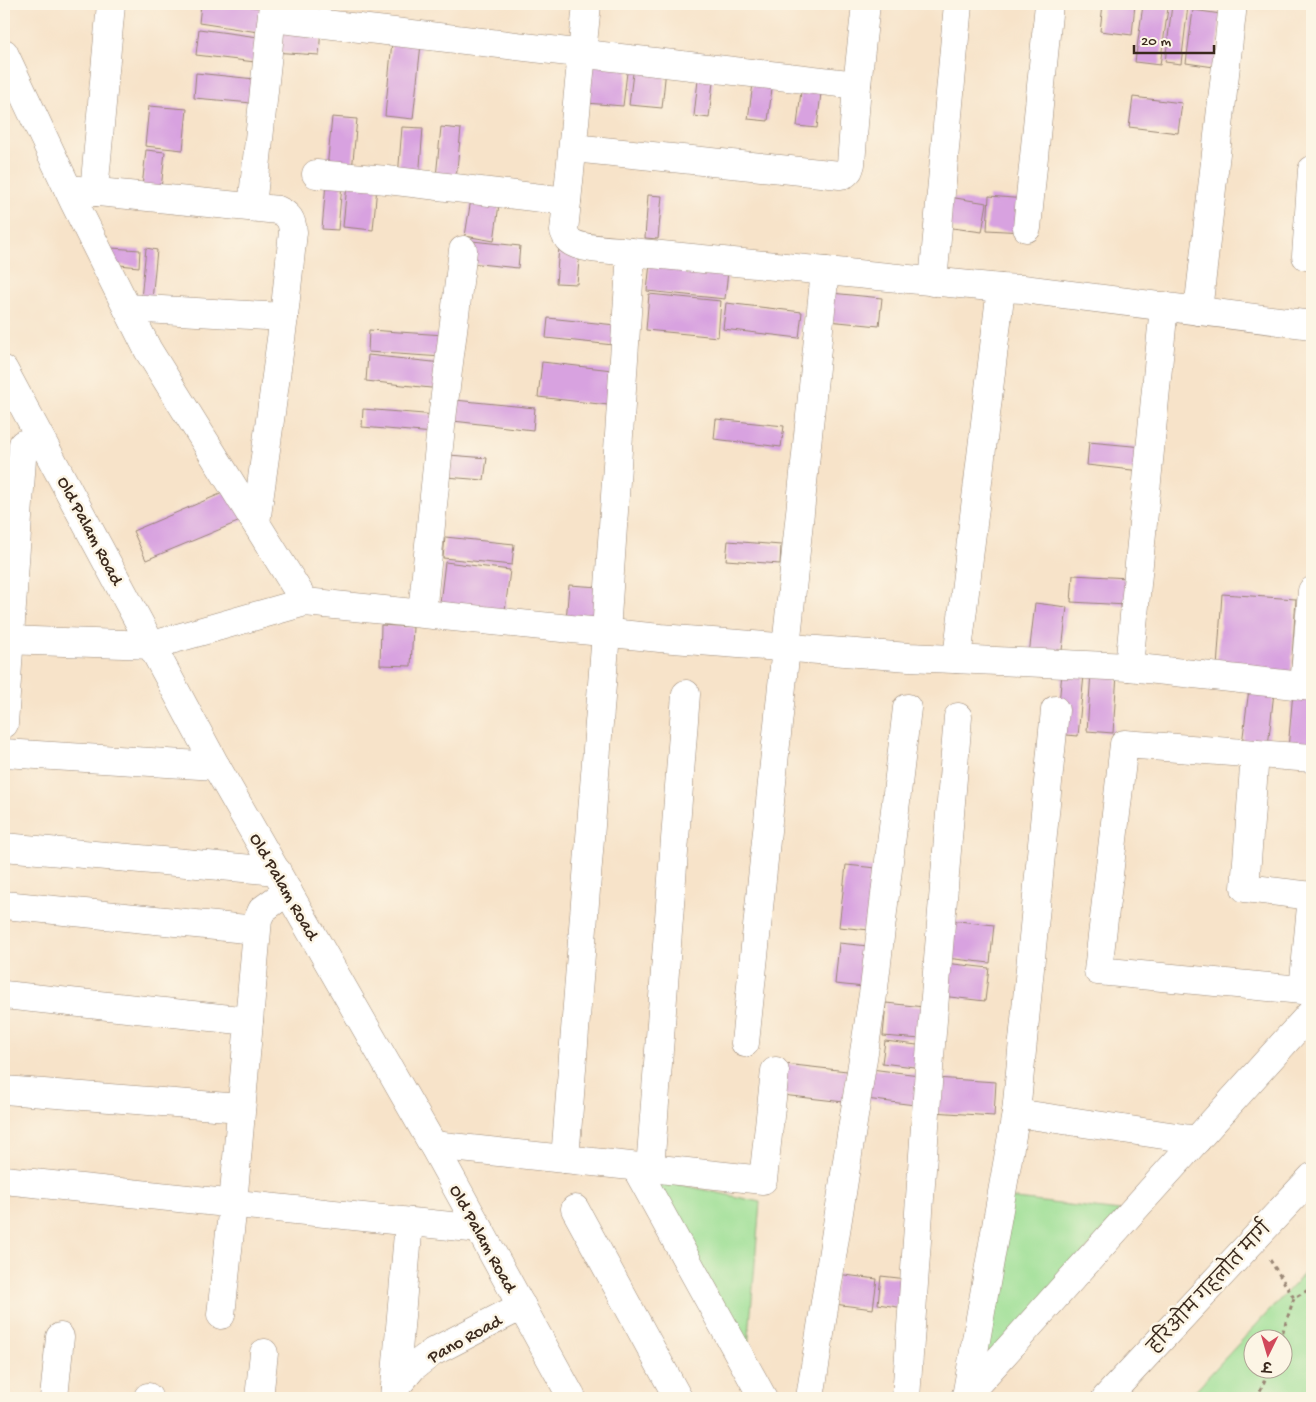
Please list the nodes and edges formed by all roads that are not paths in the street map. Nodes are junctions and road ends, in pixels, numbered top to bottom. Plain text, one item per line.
1 (111, 4) edge
2 (587, 4) edge
3 (866, 4) edge
4 (958, 4) edge
5 (1049, 4) edge
6 (1233, 4) edge
7 (273, 11) edge
8 (4, 53) edge
9 (583, 53) junction
10 (857, 85) junction
11 (573, 148) junction
12 (1312, 170) edge
13 (316, 174) dead end
14 (81, 190) junction
15 (567, 201) junction
16 (252, 207) junction
17 (1027, 228) dead end
18 (463, 250) dead end
19 (631, 252) junction
20 (1306, 256) dead end
21 (825, 271) junction
22 (933, 282) junction
23 (1001, 288) junction
24 (1164, 306) junction
25 (127, 308) junction
26 (1198, 310) junction
27 (284, 317) junction
28 (1312, 325) edge
29 (4, 370) edge
30 (24, 444) edge
31 (256, 523) junction
32 (1312, 591) edge
33 (305, 602) junction
34 (422, 613) junction
35 (606, 633) junction
36 (7, 640) edge
37 (153, 645) junction
38 (787, 647) junction
39 (957, 659) junction
40 (1129, 667) junction
41 (1308, 686) edge
42 (686, 694) dead end
43 (907, 708) dead end
44 (1054, 710) dead end
45 (958, 717) dead end
46 (4, 724) edge
47 (4, 753) edge
48 (1255, 754) junction
49 (1312, 758) edge
50 (216, 766) junction
51 (4, 847) edge
52 (283, 881) junction
53 (1312, 896) edge
54 (4, 904) edge
55 (256, 930) junction
56 (4, 995) edge
57 (1309, 998) edge
58 (249, 1021) junction
59 (744, 1042) dead end
60 (775, 1071) dead end
61 (4, 1090) edge
62 (241, 1108) junction
63 (1016, 1113) junction
64 (1197, 1140) junction
65 (433, 1145) junction
66 (565, 1159) junction
67 (643, 1168) junction
68 (1312, 1177) edge
69 (4, 1180) edge
70 (233, 1204) junction
71 (575, 1210) dead end
72 (409, 1222) junction
73 (480, 1229) junction
74 (522, 1306) junction
75 (221, 1315) dead end
76 (60, 1337) dead end
77 (264, 1353) dead end
78 (395, 1393) edge
79 (54, 1398) edge
80 (259, 1398) edge
81 (572, 1398) edge
82 (678, 1398) edge
83 (763, 1398) edge
84 (810, 1398) edge
85 (906, 1398) edge
86 (965, 1398) edge
87 (1106, 1398) edge

1 - 14 street
2 - 9 street
3 - 10 street
4 - 22 street
5 - 17 street
6 - 26 street
7 - 9 street
7 - 16 street
8 - 14 street
9 - 10 street
9 - 11 street
10 - 11 street
11 - 15 street
12 - 20 street
13 - 15 street
14 - 16 street
14 - 25 street
15 - 19 street
16 - 27 street
18 - 34 street
19 - 21 street
19 - 35 street
21 - 22 street
21 - 38 street
22 - 23 street
23 - 24 street
23 - 39 street
24 - 26 street
24 - 40 street
25 - 27 street
25 - 31 street
26 - 28 street
27 - 31 street
29 - 30 street, Old Palam Road
30 - 36 street
30 - 37 street, Old Palam Road
31 - 33 street
32 - 41 street
33 - 34 street
33 - 37 street
34 - 35 street
35 - 38 street
35 - 66 street
36 - 37 street
36 - 46 street
37 - 50 street, Old Palam Road
38 - 39 street
38 - 59 street
39 - 40 street
40 - 41 street
42 - 67 street
43 - 84 street
44 - 63 street
45 - 85 street
47 - 50 street
48 - 49 street
48 - 53 street
48 - 57 street
50 - 52 street, Old Palam Road
51 - 52 street
52 - 55 street
52 - 65 street, Old Palam Road
53 - 57 street
54 - 55 street
55 - 58 street
56 - 58 street
57 - 64 street
58 - 62 street
60 - 67 street
61 - 62 street
62 - 70 street
63 - 64 street
63 - 86 street
64 - 86 street
65 - 66 street
65 - 73 street, Old Palam Road
66 - 67 street
67 - 83 street
68 - 87 street, हरिओम गहलोत मार्ग
69 - 70 street
70 - 72 street
70 - 75 street
71 - 82 street
72 - 73 street
72 - 78 street
73 - 74 street, Old Palam Road
74 - 78 street, Pano Road
74 - 81 street, Old Palam Road
76 - 79 street
77 - 80 street

